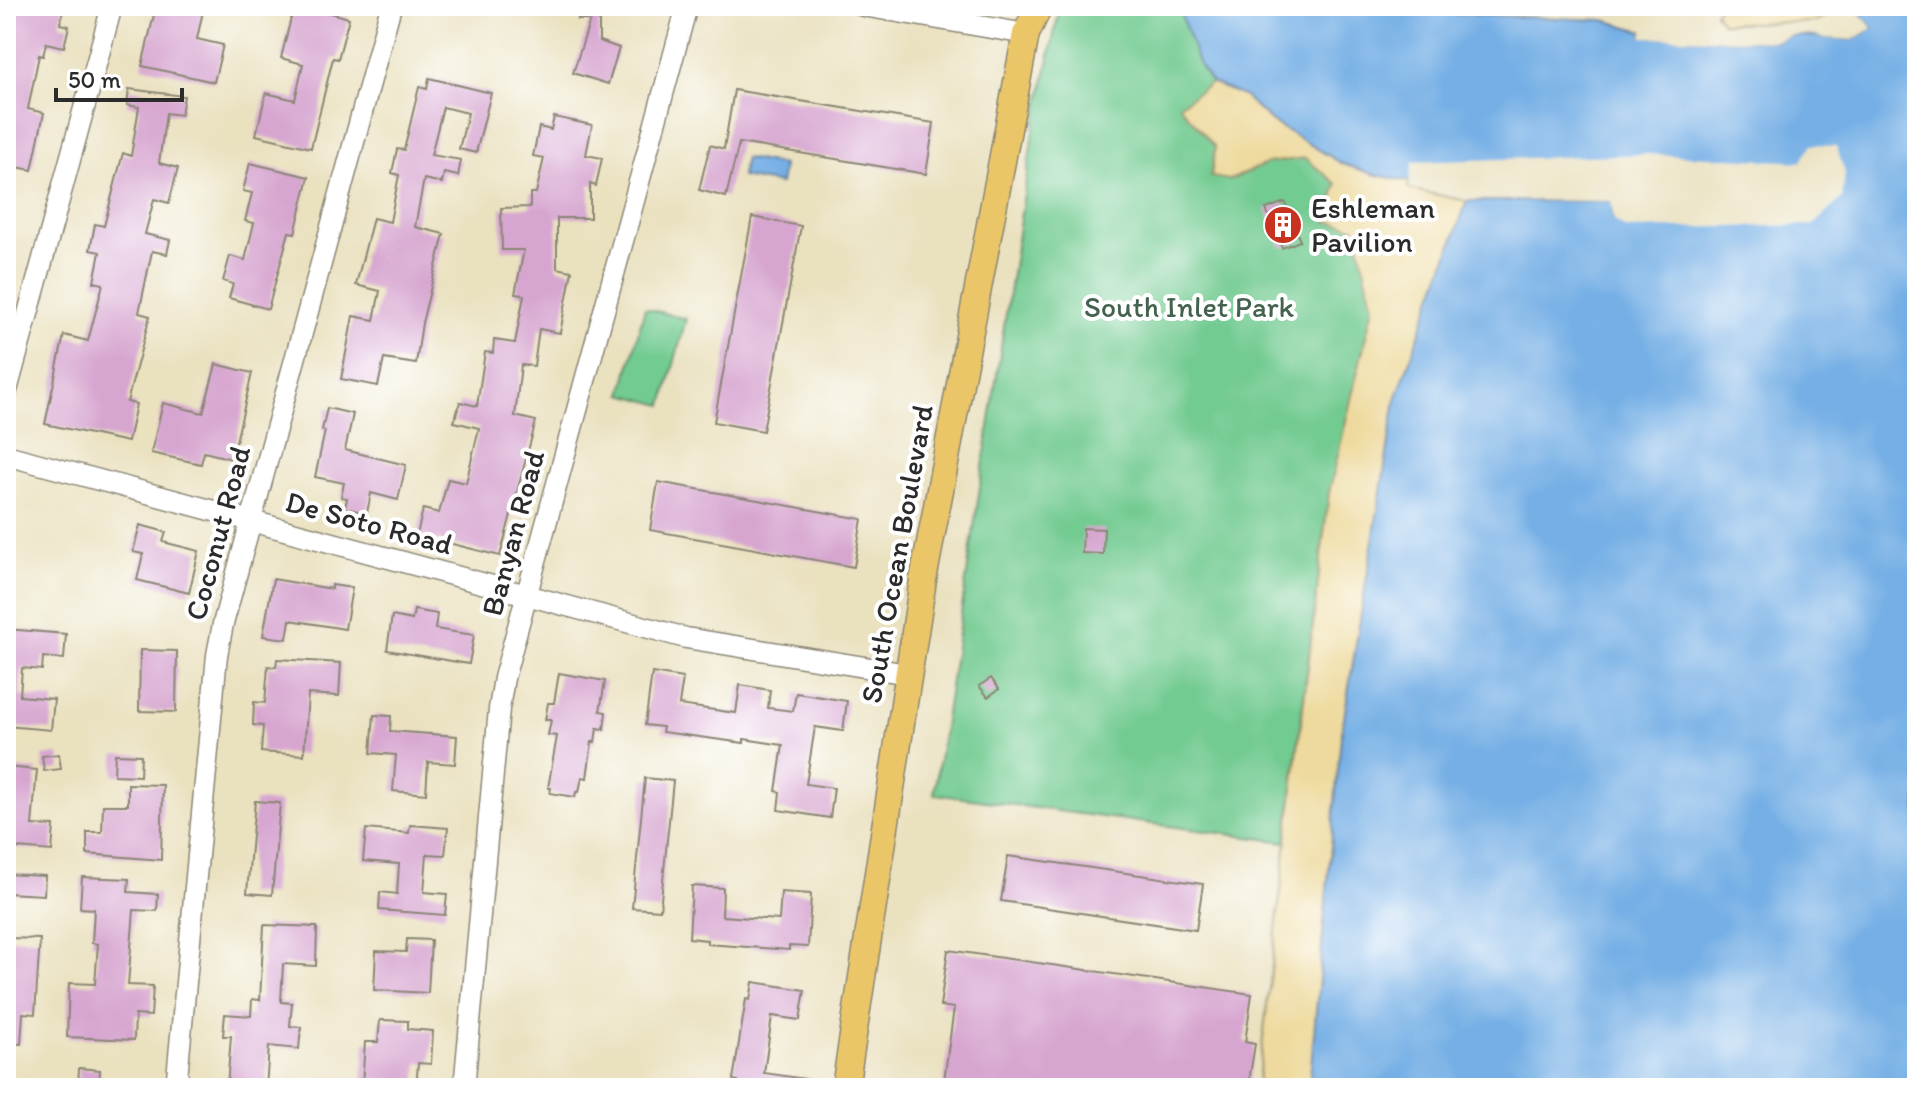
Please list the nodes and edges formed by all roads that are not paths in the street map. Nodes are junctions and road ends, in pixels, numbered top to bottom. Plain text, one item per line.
1 (112, 6) edge
2 (391, 6) edge
3 (687, 6) edge
4 (863, 6) edge
5 (1023, 6) edge
6 (1039, 6) edge
7 (1026, 34) junction
8 (6, 394) edge
9 (6, 455) edge
10 (251, 522) junction
11 (526, 597) junction
12 (908, 674) junction
13 (176, 1088) edge
14 (464, 1088) edge
15 (845, 1088) edge

1 - 8 street
2 - 10 street, Coconut Road
3 - 11 street, Banyan Road
4 - 7 street
5 - 7 main road, South Ocean Boulevard
6 - 7 main road, South Ocean Boulevard
7 - 12 main road, South Ocean Boulevard
9 - 10 street, De Soto Road
10 - 11 street, De Soto Road
10 - 13 street, Coconut Road
11 - 12 street, De Soto Road
11 - 14 street, Banyan Road
12 - 15 main road, South Ocean Boulevard

